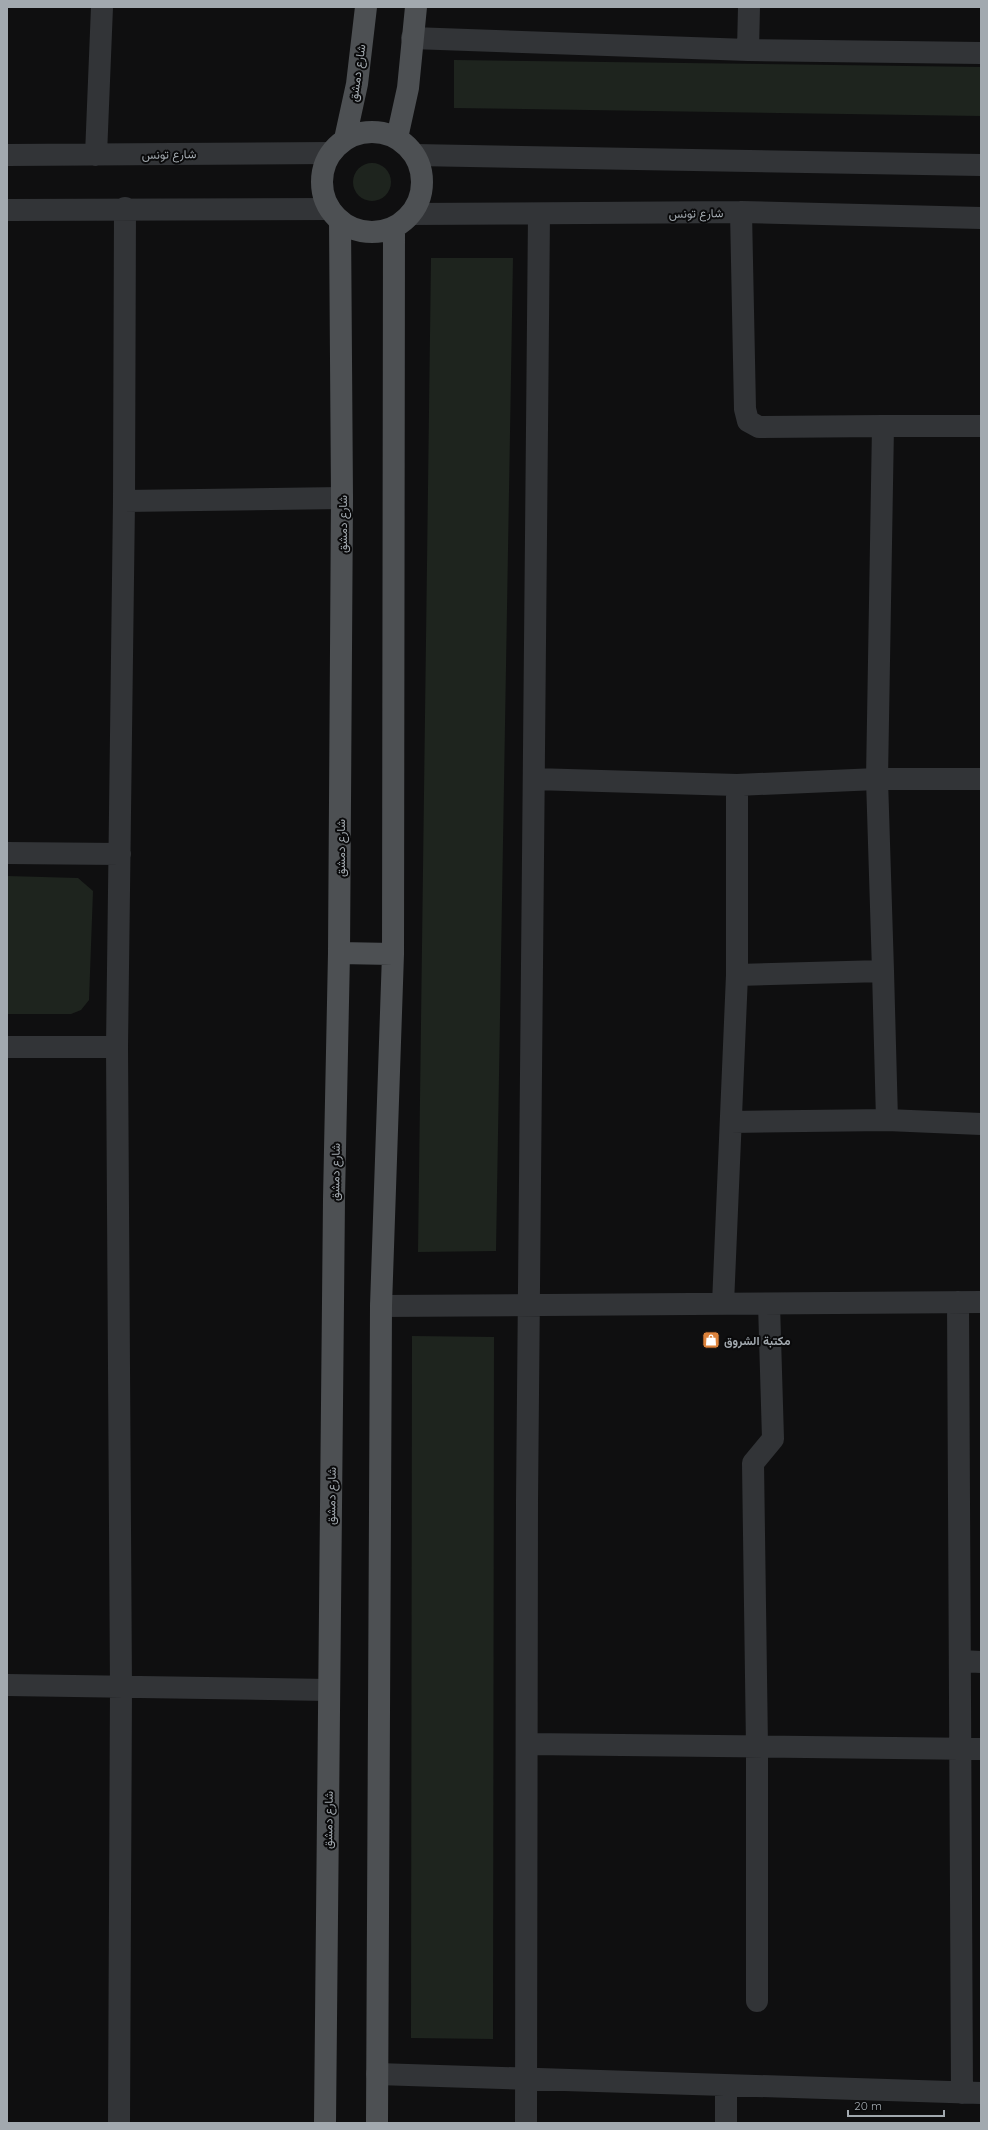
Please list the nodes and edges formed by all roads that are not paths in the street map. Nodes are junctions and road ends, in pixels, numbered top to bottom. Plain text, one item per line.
1 (102, 7) edge
2 (366, 7) edge
3 (416, 7) edge
4 (749, 7) edge
5 (412, 38) junction
6 (748, 50) junction
7 (981, 53) edge
8 (397, 138) junction
9 (338, 146) junction
10 (7, 155) edge
11 (96, 155) junction
12 (415, 155) junction
13 (981, 165) edge
14 (124, 208) junction
15 (7, 210) edge
16 (741, 212) junction
17 (411, 214) junction
18 (539, 214) junction
19 (335, 215) junction
20 (981, 218) edge
21 (394, 228) junction
22 (883, 426) junction
23 (981, 426) edge
24 (342, 498) junction
25 (124, 501) junction
26 (534, 779) junction
27 (878, 779) junction
28 (981, 779) edge
29 (737, 785) junction
30 (7, 853) edge
31 (120, 854) junction
32 (339, 953) junction
33 (393, 954) junction
34 (883, 971) junction
35 (737, 975) junction
36 (7, 1047) edge
37 (117, 1048) junction
38 (887, 1120) junction
39 (731, 1122) junction
40 (981, 1124) edge
41 (958, 1302) junction
42 (981, 1302) edge
43 (723, 1304) junction
44 (769, 1304) junction
45 (381, 1306) junction
46 (529, 1306) junction
47 (970, 1661) edge
48 (7, 1685) edge
49 (121, 1688) junction
50 (329, 1690) junction
51 (527, 1744) junction
52 (757, 1746) junction
53 (971, 1749) edge
54 (757, 2000) dead end
55 (377, 2074) junction
56 (527, 2079) junction
57 (726, 2086) junction
58 (971, 2093) edge
59 (119, 2123) edge
60 (325, 2123) edge
61 (377, 2123) edge
62 (526, 2123) edge
63 (726, 2123) edge

1 - 11 street
2 - 9 main road, شارع دمشق
3 - 5 main road
4 - 6 street
5 - 6 street
5 - 8 main road
6 - 7 street
8 - 9 main road
8 - 12 main road
9 - 11 street, شارع تونس
9 - 19 main road
10 - 11 street, شارع تونس
12 - 13 street
12 - 17 main road
14 - 15 street
14 - 19 street
14 - 25 street
16 - 18 street, شارع تونس
16 - 20 street, شارع تونس
16 - 22 street
17 - 18 street, شارع تونس
17 - 21 main road
18 - 26 street
19 - 21 main road
19 - 24 main road, شارع دمشق
21 - 33 main road
22 - 23 street
22 - 27 street
24 - 25 street
24 - 32 main road, شارع دمشق
25 - 31 street
26 - 29 street
26 - 46 street
27 - 28 street
27 - 29 street
27 - 34 street
29 - 35 street
30 - 31 street
31 - 37 street
32 - 33 main road
32 - 50 main road, شارع دمشق
33 - 45 main road
34 - 35 street
34 - 38 street
35 - 39 street
36 - 37 street
37 - 49 street
38 - 39 street
38 - 40 street
39 - 43 street
41 - 42 street
41 - 44 street
41 - 47 street
43 - 44 street
43 - 46 street
44 - 52 street
45 - 46 street
45 - 55 main road
46 - 51 street
47 - 53 street
48 - 49 street
49 - 50 street
49 - 59 street
50 - 60 main road, شارع دمشق
51 - 52 street
51 - 56 street
52 - 53 street
52 - 54 street
53 - 58 street
55 - 56 street
55 - 61 main road
56 - 57 street
56 - 62 street
57 - 58 street
57 - 63 street

